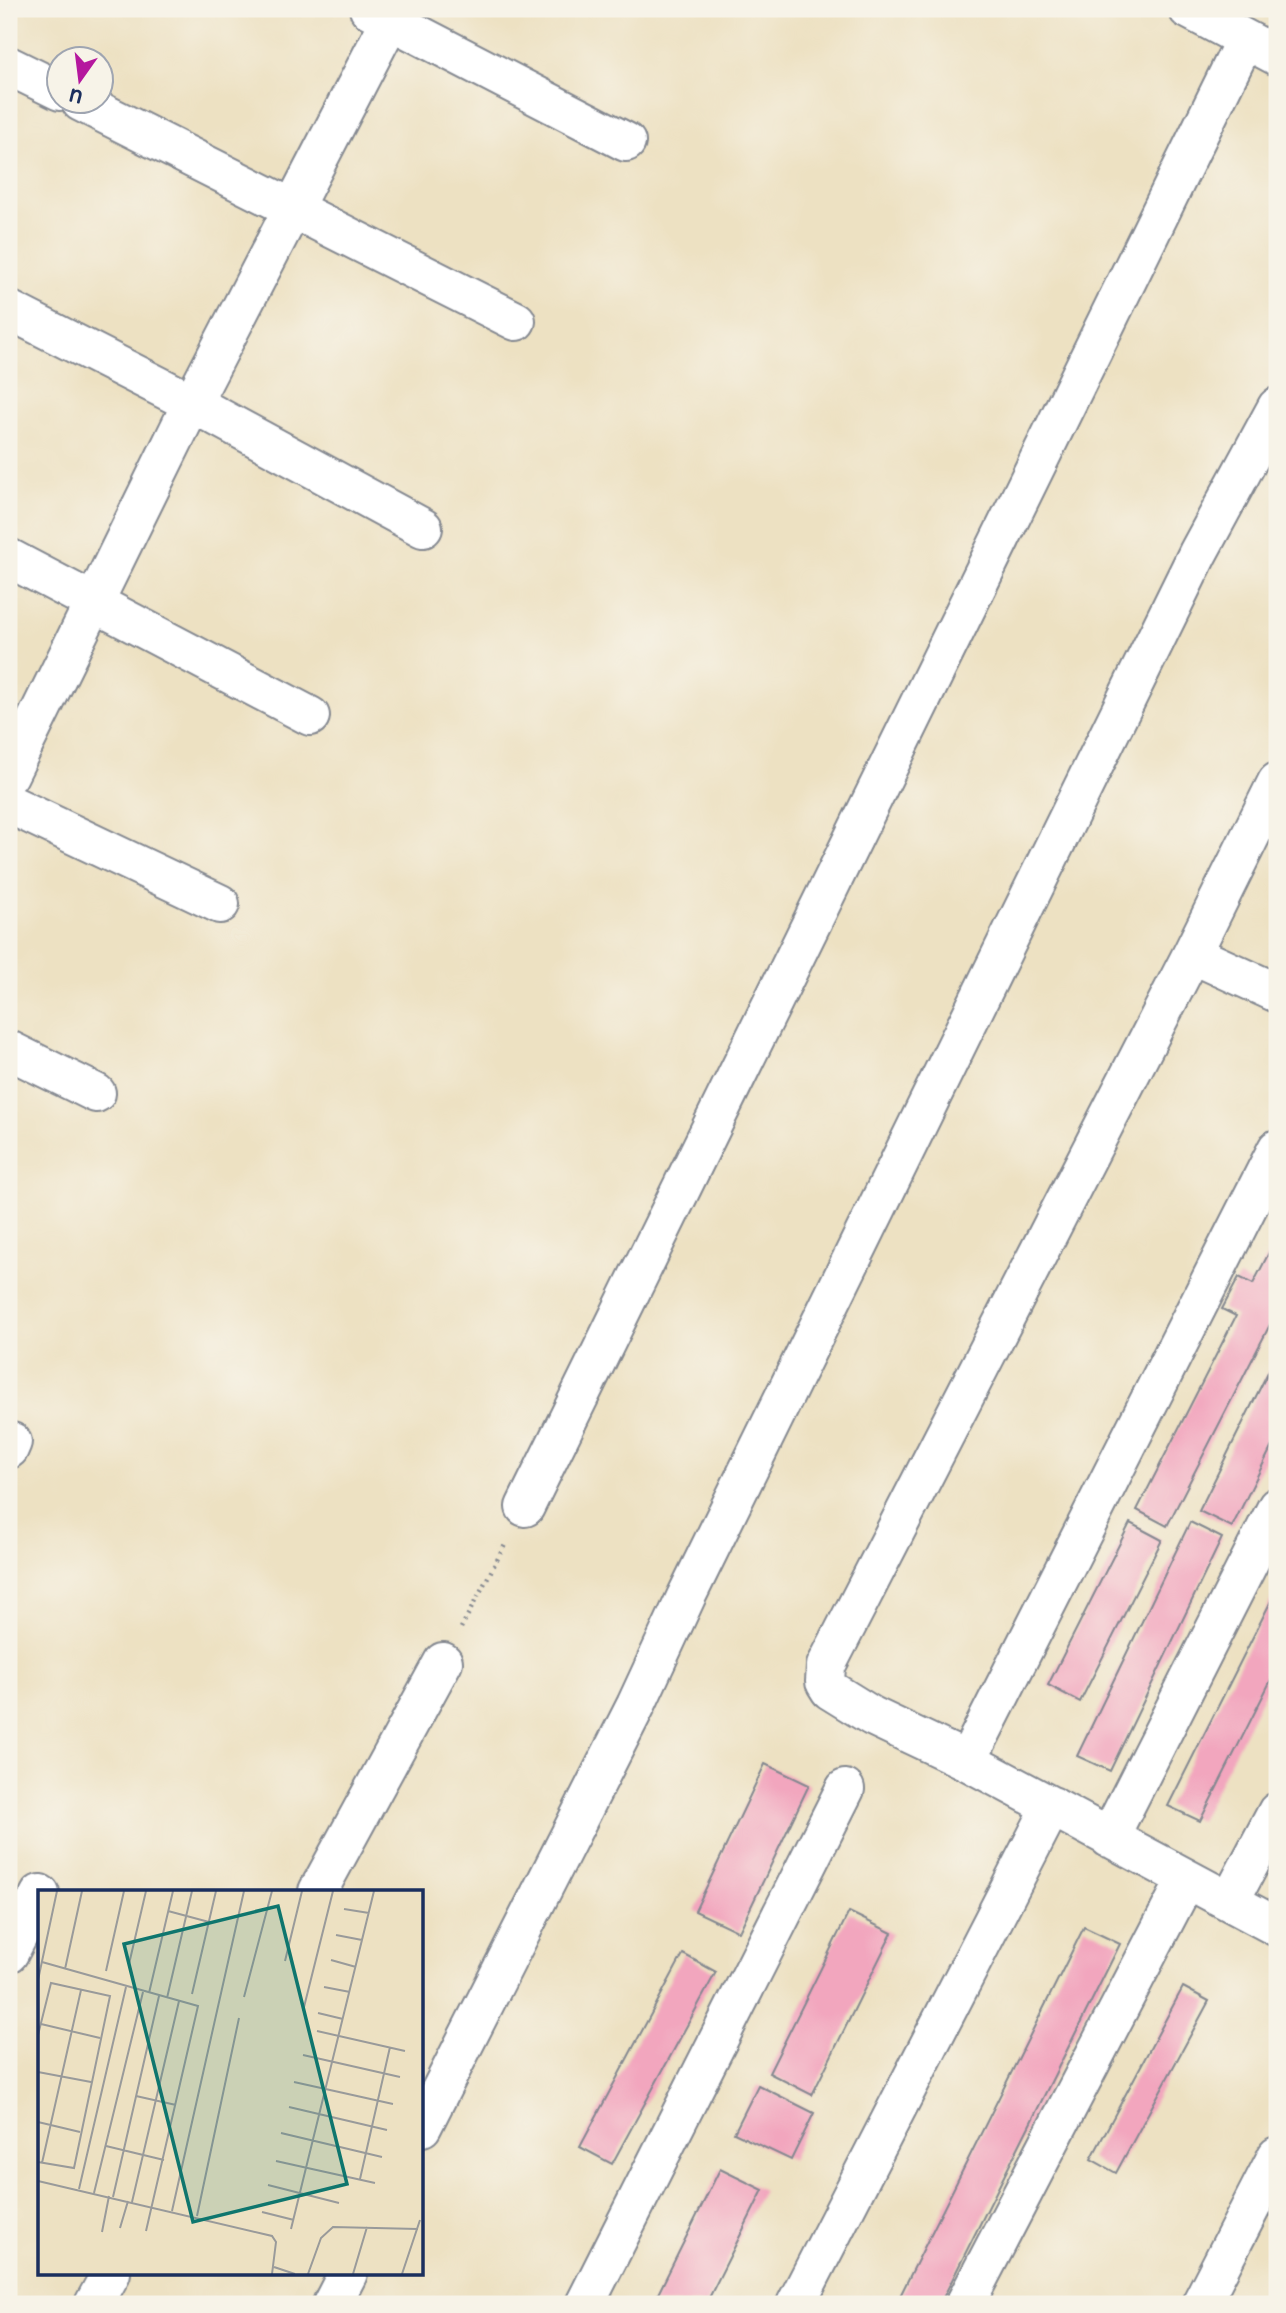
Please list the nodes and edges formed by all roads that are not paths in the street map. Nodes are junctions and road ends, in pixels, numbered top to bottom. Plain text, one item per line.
1 (1188, 9) edge
2 (385, 12) edge
3 (1261, 48) edge
4 (9, 66) edge
5 (46, 84) edge
6 (108, 116) edge
7 (626, 142) dead end
8 (294, 208) junction
9 (9, 310) edge
10 (516, 321) dead end
11 (192, 403) junction
12 (1277, 407) edge
13 (424, 528) dead end
14 (9, 558) edge
15 (92, 601) junction
16 (310, 716) dead end
17 (9, 775) edge
18 (1277, 782) edge
19 (9, 804) edge
20 (220, 904) dead end
21 (1192, 954) junction
22 (1277, 993) edge
23 (9, 1050) edge
24 (96, 1093) dead end
25 (1277, 1149) edge
26 (525, 1507) road end
27 (1277, 1507) edge
28 (443, 1662) road end
29 (967, 1761) junction
30 (845, 1789) dead end
31 (1052, 1806) junction
32 (1277, 1812) edge
33 (1109, 1838) junction
34 (1186, 1880) junction
35 (318, 1890) edge
36 (38, 1897) edge
37 (1230, 1900) junction
38 (1277, 1927) edge
39 (9, 1953) edge
40 (424, 2123) edge
41 (1277, 2156) edge
42 (110, 2274) edge
43 (347, 2274) edge
44 (94, 2304) edge
45 (332, 2304) edge
46 (585, 2304) edge
47 (796, 2304) edge
48 (965, 2304) edge
49 (1200, 2304) edge

1 - 3 street
2 - 7 street
2 - 8 street
3 - 26 street
4 - 5 street
6 - 8 street
8 - 10 street
8 - 11 street
9 - 11 street
11 - 13 street
11 - 15 street
12 - 40 street
14 - 15 street
15 - 16 street
15 - 17 street
18 - 21 street
19 - 20 street
21 - 22 street
21 - 29 street
23 - 24 street
25 - 29 street
27 - 33 street
28 - 35 street
29 - 31 street
30 - 46 street
31 - 33 street
31 - 47 street
32 - 37 street
33 - 34 street
34 - 37 street
34 - 48 street
36 - 39 street
37 - 38 street
41 - 49 street
42 - 44 street
43 - 45 street

